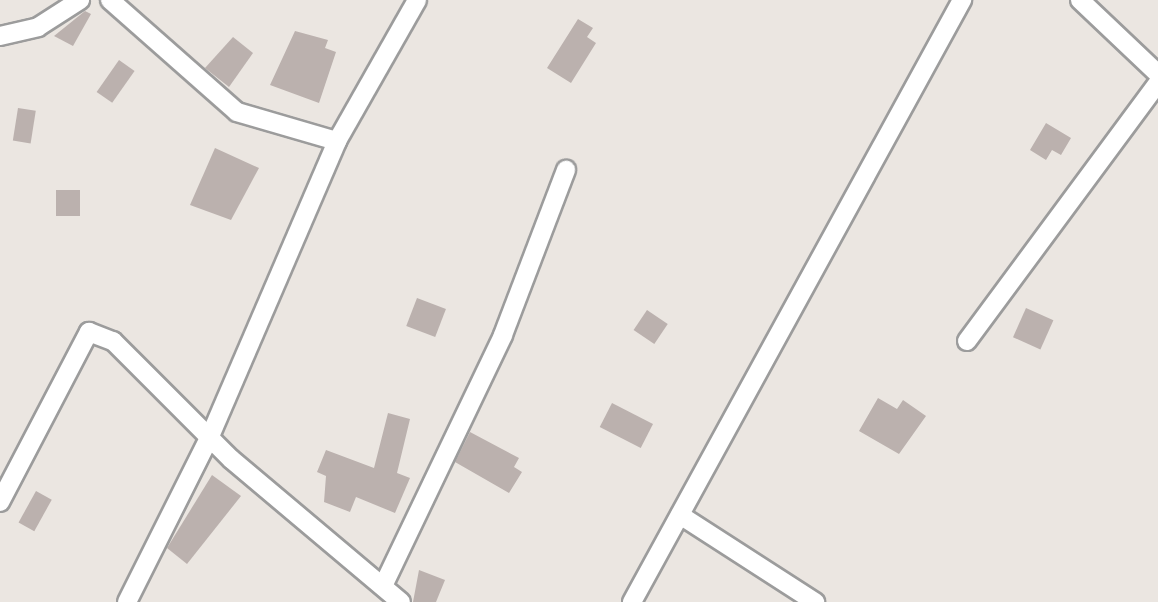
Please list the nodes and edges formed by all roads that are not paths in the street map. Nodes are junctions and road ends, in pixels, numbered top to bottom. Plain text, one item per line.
1 (80, 0) edge
2 (110, 0) edge
3 (417, 0) edge
4 (962, 0) edge
5 (1080, 0) edge
6 (0, 36) edge
7 (1158, 74) edge
8 (1158, 83) edge
9 (337, 141) junction
10 (566, 170) dead end
11 (967, 341) dead end
12 (211, 434) junction
13 (0, 502) edge
14 (680, 515) junction
15 (383, 586) junction
16 (127, 602) edge
17 (401, 602) edge
18 (632, 602) edge
19 (815, 602) edge

1 - 6 street
2 - 9 street
3 - 9 street
4 - 14 street
5 - 7 street
8 - 11 street
9 - 12 street
10 - 15 street
12 - 13 street
12 - 15 street
12 - 16 street
14 - 18 street
14 - 19 street
15 - 17 street

